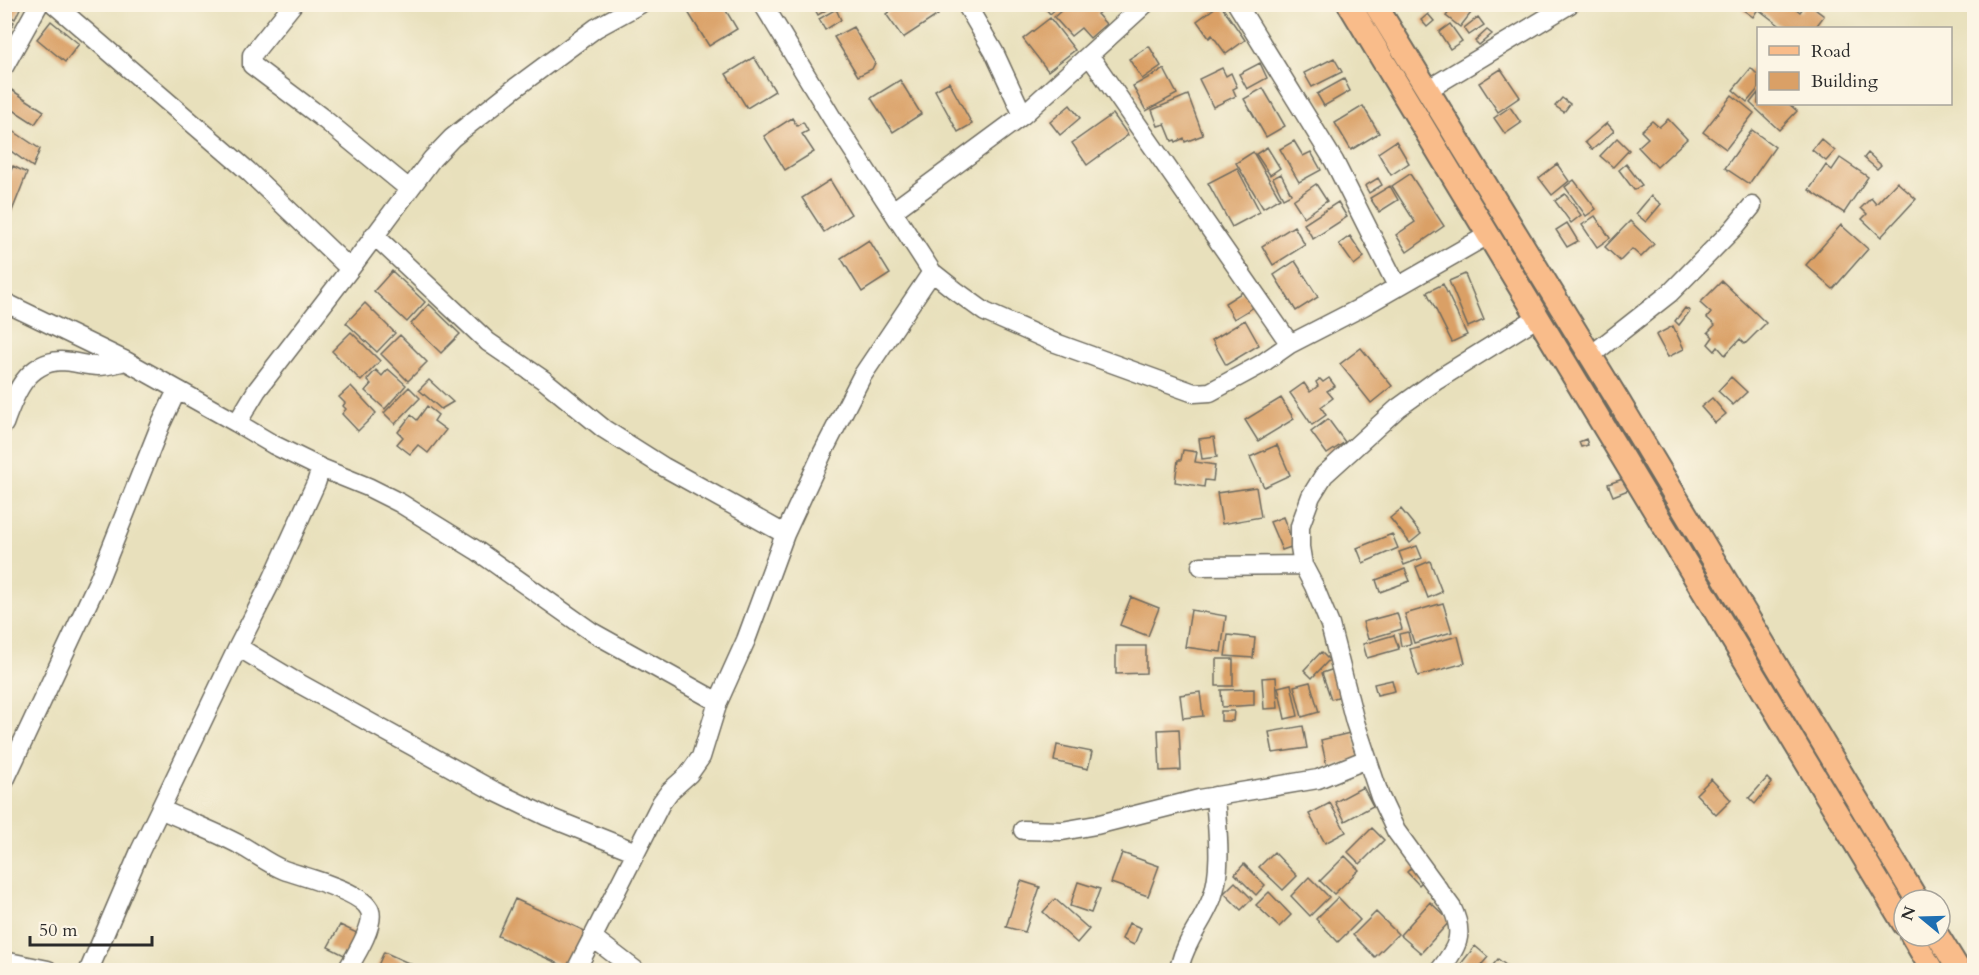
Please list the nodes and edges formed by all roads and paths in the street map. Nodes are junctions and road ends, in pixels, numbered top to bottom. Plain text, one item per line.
1 (39, 4) edge
2 (54, 4) edge
3 (293, 4) edge
4 (640, 4) edge
5 (763, 4) edge
6 (966, 4) edge
7 (1145, 4) edge
8 (1237, 4) edge
9 (1349, 4) edge
10 (1375, 4) edge
11 (1570, 4) edge
12 (1089, 55) junction
13 (4, 67) edge
14 (1427, 90) junction
15 (1023, 115) junction
16 (409, 189) junction
17 (1752, 206) dead end
18 (893, 211) junction
19 (374, 235) junction
20 (1488, 235) junction
21 (350, 269) junction
22 (932, 272) junction
23 (1397, 286) junction
24 (4, 302) edge
25 (1538, 317) junction
26 (1290, 344) junction
27 (1590, 356) junction
28 (126, 362) junction
29 (177, 390) junction
30 (237, 423) junction
31 (4, 424) edge
32 (321, 468) junction
33 (785, 534) junction
34 (1303, 565) junction
35 (1201, 566) dead end
36 (238, 647) junction
37 (718, 702) junction
38 (1367, 759) junction
39 (4, 782) edge
40 (1215, 796) junction
41 (160, 809) junction
42 (1023, 830) dead end
43 (636, 852) junction
44 (1910, 888) edge
45 (1892, 904) edge
46 (592, 938) junction
47 (1918, 948) edge
48 (1945, 948) edge
49 (4, 961) edge
50 (1180, 965) dead end
51 (48, 970) edge
52 (89, 970) edge
53 (347, 970) edge
54 (576, 970) edge
55 (635, 970) edge
56 (1440, 970) edge
57 (1932, 970) edge
58 (1959, 970) edge

1 - 13 street
2 - 21 street
3 - 16 street
4 - 16 street
5 - 18 street
6 - 15 street
7 - 12 street
8 - 23 street
9 - 20 main road
10 - 14 main road
11 - 14 street
12 - 15 street
12 - 26 street
14 - 27 main road
15 - 18 street
16 - 19 street
17 - 27 street
18 - 22 street
19 - 21 street
19 - 33 street
20 - 23 street
20 - 25 main road
21 - 30 street
22 - 26 street
22 - 33 street
23 - 26 street
24 - 28 street
25 - 34 street
25 - 45 main road
27 - 44 main road
28 - 29 street
28 - 31 street
29 - 30 street
29 - 39 street
30 - 32 street
32 - 36 street
32 - 37 street
33 - 37 street
34 - 35 street
34 - 38 street
36 - 41 street
36 - 43 street
37 - 43 street
38 - 40 street
38 - 56 street
40 - 42 street
40 - 50 street
41 - 52 street
41 - 53 street
43 - 46 street
46 - 54 street
46 - 55 street
47 - 57 main road
48 - 58 main road
49 - 51 street

